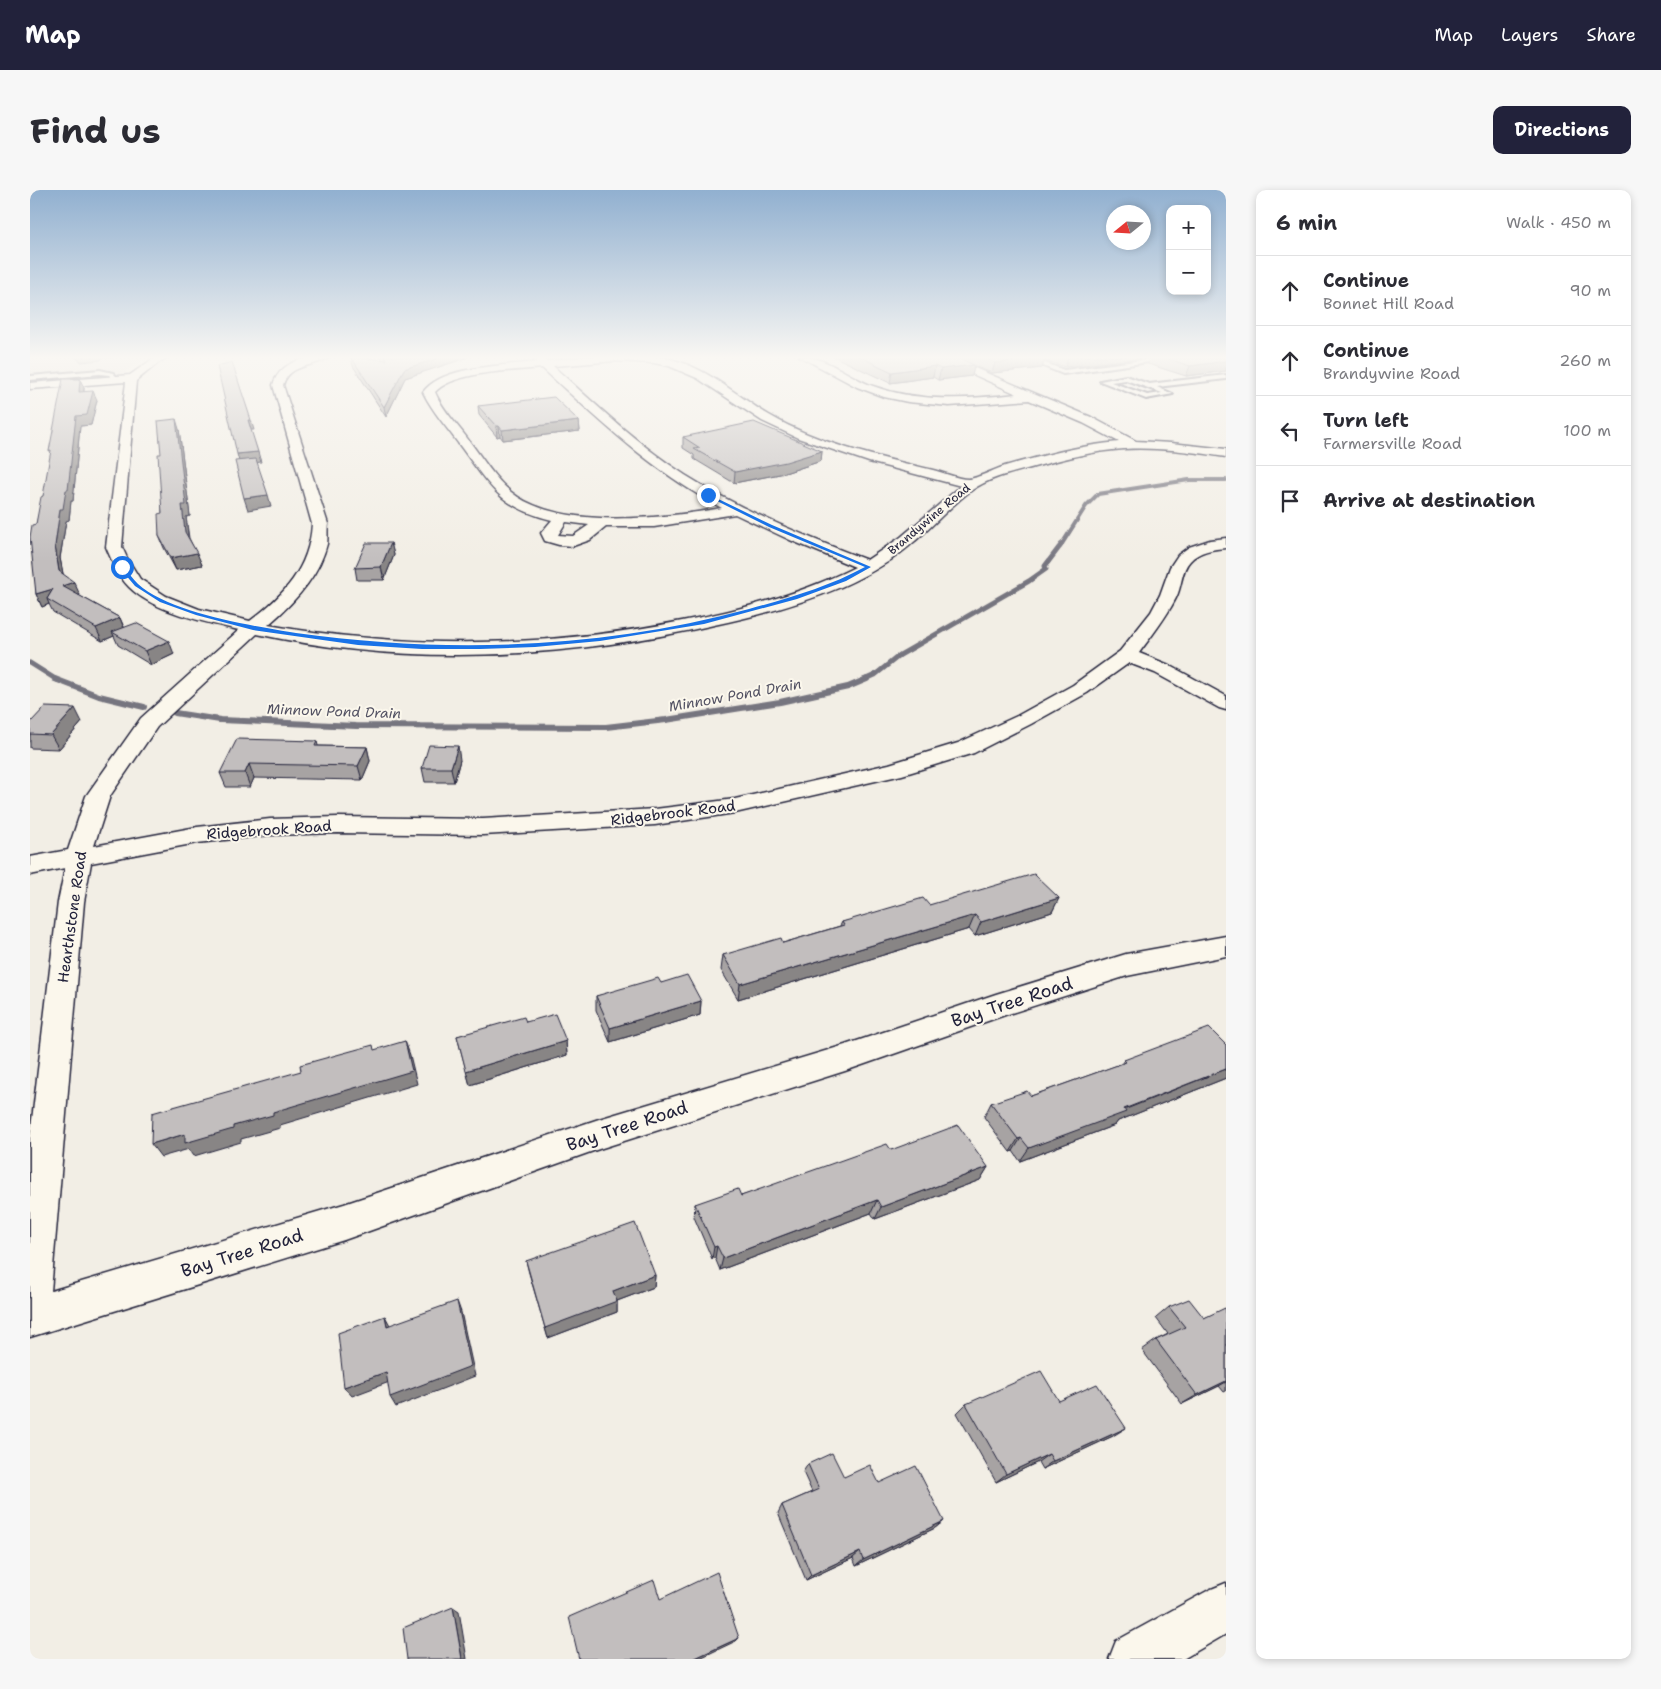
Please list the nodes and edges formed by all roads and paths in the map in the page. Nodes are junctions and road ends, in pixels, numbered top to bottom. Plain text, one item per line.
1 (128, 425) edge
2 (290, 425) edge
3 (452, 425) edge
4 (614, 425) edge
5 (779, 425) edge
6 (1096, 425) edge
7 (1134, 445) junction
8 (1226, 453) edge
9 (971, 484) junction
10 (735, 510) junction
11 (562, 518) junction
12 (601, 523) junction
13 (1226, 544) edge
14 (868, 567) junction
15 (253, 628) junction
16 (1127, 655) junction
17 (1226, 704) edge
18 (79, 856) junction
19 (30, 866) edge
20 (1226, 946) edge
21 (30, 1303) edge
22 (30, 1317) edge
23 (1226, 1607) edge
24 (1134, 1659) edge

1 - 15 street, Brandywine Road
2 - 15 street, Hearthstone Road
3 - 11 street
4 - 10 street
5 - 9 street
6 - 7 street
7 - 8 street, Brandywine Road
7 - 9 street, Brandywine Road
9 - 14 street, Brandywine Road
10 - 12 street
10 - 14 street
11 - 12 street
11 - 12 street
13 - 16 street, Ridgebrook Road
14 - 15 street, Brandywine Road
15 - 18 street, Hearthstone Road
16 - 17 street
16 - 18 street, Ridgebrook Road
18 - 19 street, Ridgebrook Road
18 - 21 street, Hearthstone Road
20 - 22 street, Bay Tree Road
23 - 24 street

